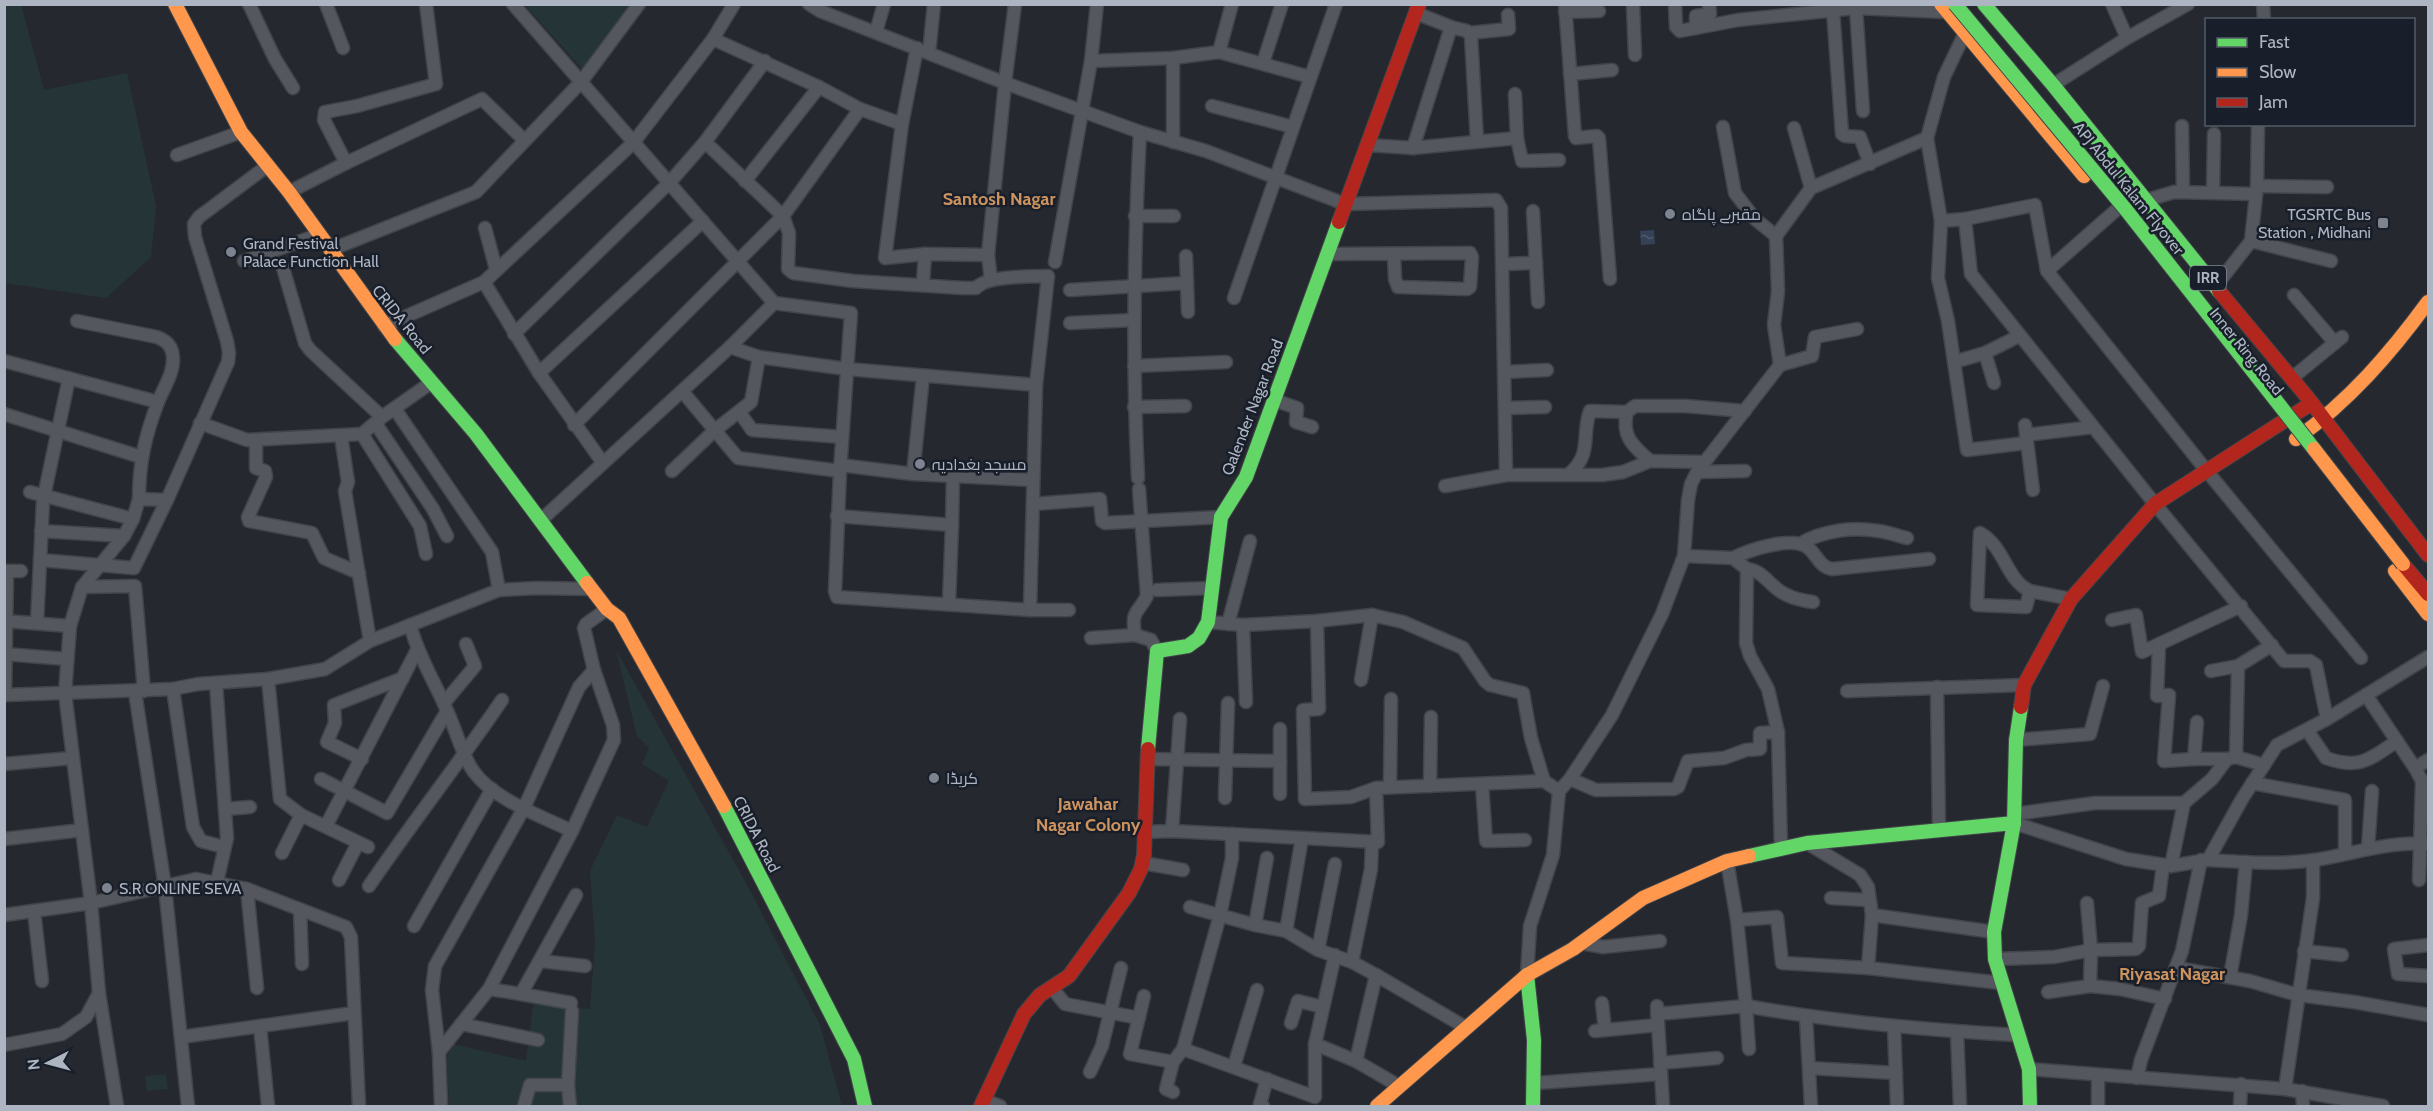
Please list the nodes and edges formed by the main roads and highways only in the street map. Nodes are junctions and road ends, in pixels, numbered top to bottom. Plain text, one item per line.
1 (175, 4) edge
2 (1947, 7) edge
3 (1417, 9) edge
4 (1988, 10) edge
5 (2428, 302) edge
6 (2312, 404) junction
7 (2324, 420) junction
8 (2283, 422) junction
9 (2296, 439) junction
10 (2428, 555) edge
11 (2428, 594) edge
12 (2428, 614) edge
13 (2015, 819) junction
14 (1527, 975) junction
15 (856, 1085) junction
16 (983, 1103) edge
17 (856, 1107) edge
18 (865, 1107) edge
19 (1377, 1107) edge
20 (1533, 1107) edge
21 (2030, 1107) edge

1 - 15 main road, CRIDA Road
2 - 8 main road, Inner Ring Road / IRR
2 - 11 main road, APJ Abdul Kalam Flyover, bridge
3 - 16 main road, Qalender Nagar Road
4 - 6 main road, Inner Ring Road / IRR
5 - 7 main road
6 - 7 main road, Inner Ring Road / IRR
6 - 8 main road
7 - 9 main road
7 - 10 main road, Inner Ring Road / IRR
8 - 9 main road, Inner Ring Road / IRR
8 - 13 main road
9 - 12 main road, Inner Ring Road / IRR
13 - 14 main road
13 - 21 main road
14 - 19 main road
14 - 20 main road
15 - 17 main road, CRIDA Road
15 - 18 main road, CRIDA Road

